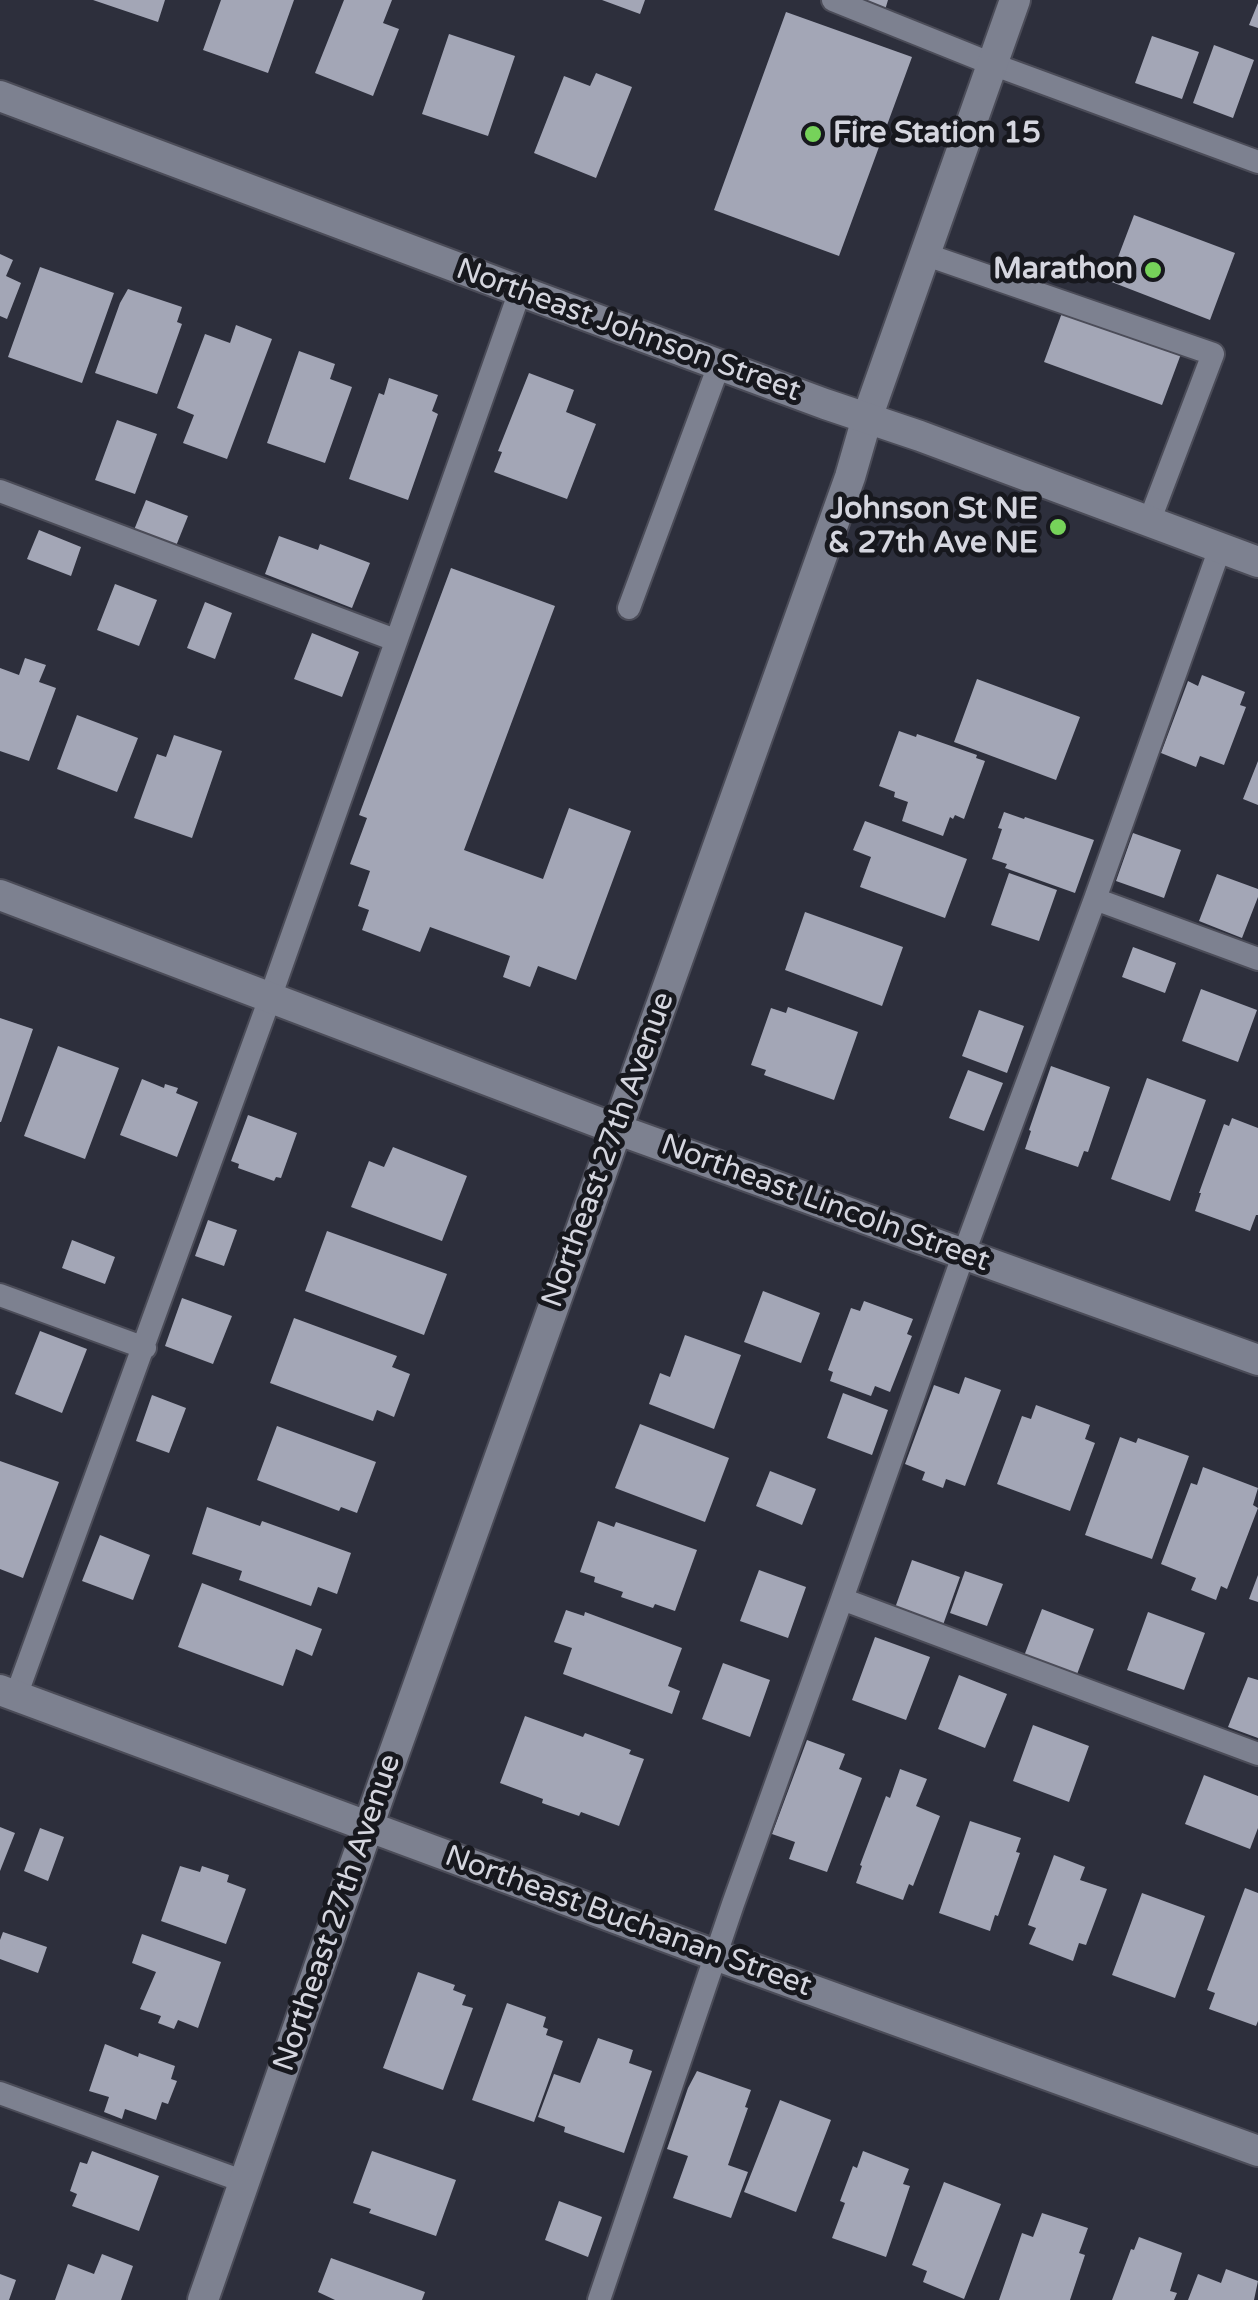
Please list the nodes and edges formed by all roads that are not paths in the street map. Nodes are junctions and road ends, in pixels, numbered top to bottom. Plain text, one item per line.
1 (833, 0) edge
2 (1015, 0) edge
3 (992, 64) junction
4 (0, 96) edge
5 (1258, 162) edge
6 (924, 254) junction
7 (520, 292) junction
8 (720, 365) junction
9 (867, 418) junction
10 (0, 491) edge
11 (1149, 522) junction
12 (1220, 548) junction
13 (1258, 562) edge
14 (629, 608) dead end
15 (396, 640) junction
16 (0, 895) edge
17 (1096, 898) junction
18 (1258, 958) edge
19 (270, 998) junction
20 (616, 1128) junction
21 (964, 1253) junction
22 (0, 1295) edge
23 (145, 1348) junction
24 (1258, 1360) edge
25 (842, 1599) junction
26 (8, 1693) edge
27 (1258, 1754) edge
28 (368, 1826) junction
29 (715, 1955) junction
30 (0, 2093) edge
31 (1258, 2152) edge
32 (245, 2182) junction
33 (203, 2300) edge
34 (599, 2300) edge

1 - 3 lane
2 - 3 street, Northeast 27th Avenue
3 - 5 lane
3 - 6 street, Northeast 27th Avenue
4 - 7 street, Northeast Johnson Street
6 - 9 street, Northeast 27th Avenue
6 - 11 lane
7 - 8 street, Northeast Johnson Street
7 - 15 lane
8 - 9 street, Northeast Johnson Street
8 - 14 lane
9 - 11 street, Northeast Johnson Street
9 - 20 street, Northeast 27th Avenue
10 - 15 lane
11 - 12 street, Northeast Johnson Street
12 - 13 street, Northeast Johnson Street
12 - 17 lane
15 - 19 lane
16 - 19 street, Northeast Lincoln Street
17 - 18 lane
17 - 21 lane
19 - 20 street, Northeast Lincoln Street
19 - 23 lane
20 - 21 street, Northeast Lincoln Street
20 - 28 street, Northeast 27th Avenue
21 - 24 street, Northeast Lincoln Street
21 - 25 lane
22 - 23 lane
23 - 26 lane
25 - 27 lane
25 - 29 lane
26 - 28 street, Northeast Buchanan Street
28 - 29 street, Northeast Buchanan Street
28 - 32 street, Northeast 27th Avenue
29 - 31 street, Northeast Buchanan Street
29 - 34 lane
30 - 32 lane
32 - 33 street, Northeast 27th Avenue

